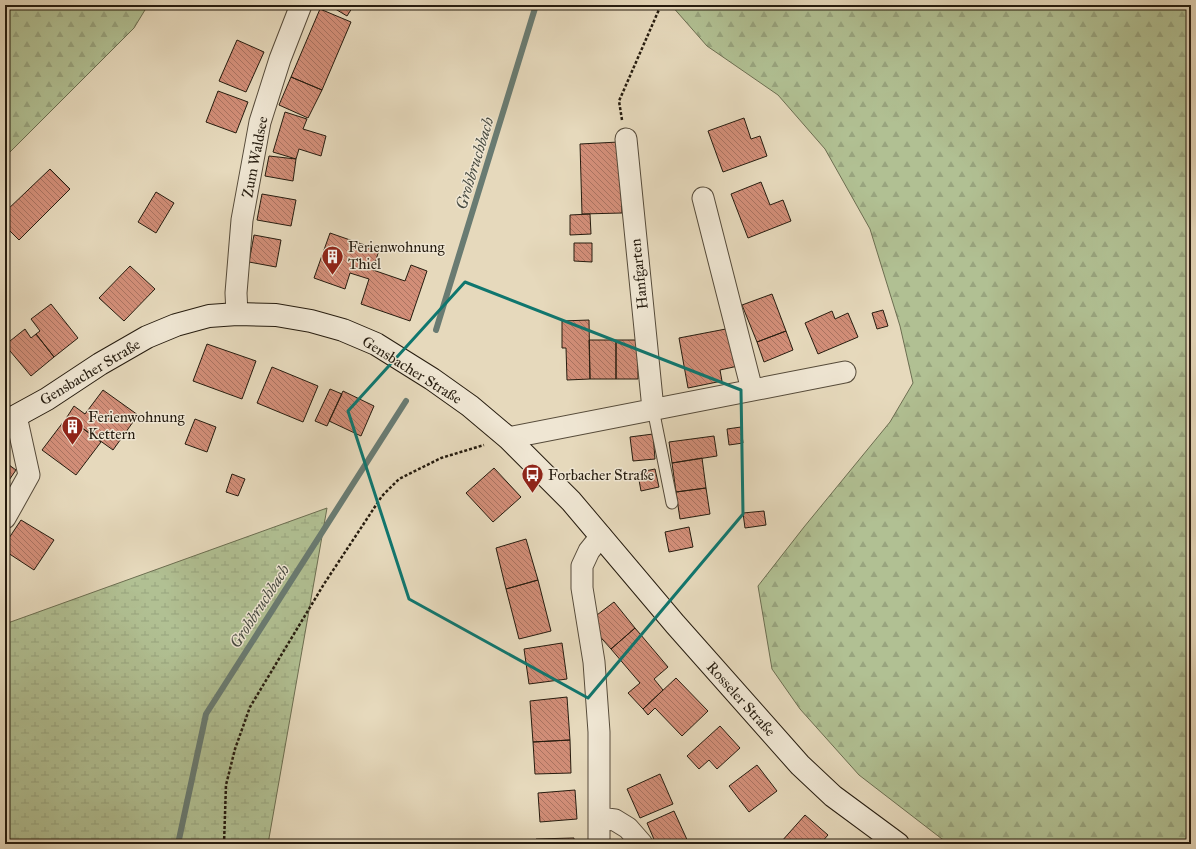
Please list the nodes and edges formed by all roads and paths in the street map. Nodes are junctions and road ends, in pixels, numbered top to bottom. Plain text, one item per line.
1 (301, 5) edge
2 (661, 5) edge
3 (626, 140) joint
4 (704, 198) dead end
5 (237, 314) junction
6 (845, 372) dead end
7 (752, 390) junction
8 (653, 409) junction
9 (10, 418) edge
10 (508, 438) junction
11 (672, 503) dead end
12 (5, 518) edge
13 (602, 536) junction
14 (599, 818) junction
15 (224, 844) edge
16 (599, 844) edge
17 (642, 844) edge
18 (898, 844) edge

1 - 5 street, Zum Waldsee
2 - 3 path
3 - 8 street, Hanfgarten
4 - 7 street
5 - 9 main road, Gensbacher Straße
5 - 10 main road, Gensbacher Straße
6 - 7 street
7 - 8 street
8 - 10 street
8 - 11 lane
9 - 12 street
10 - 13 main road, Gensbacher Straße
10 - 15 path
13 - 14 street
13 - 18 main road, Rosseler Straße
14 - 16 street
14 - 17 street

